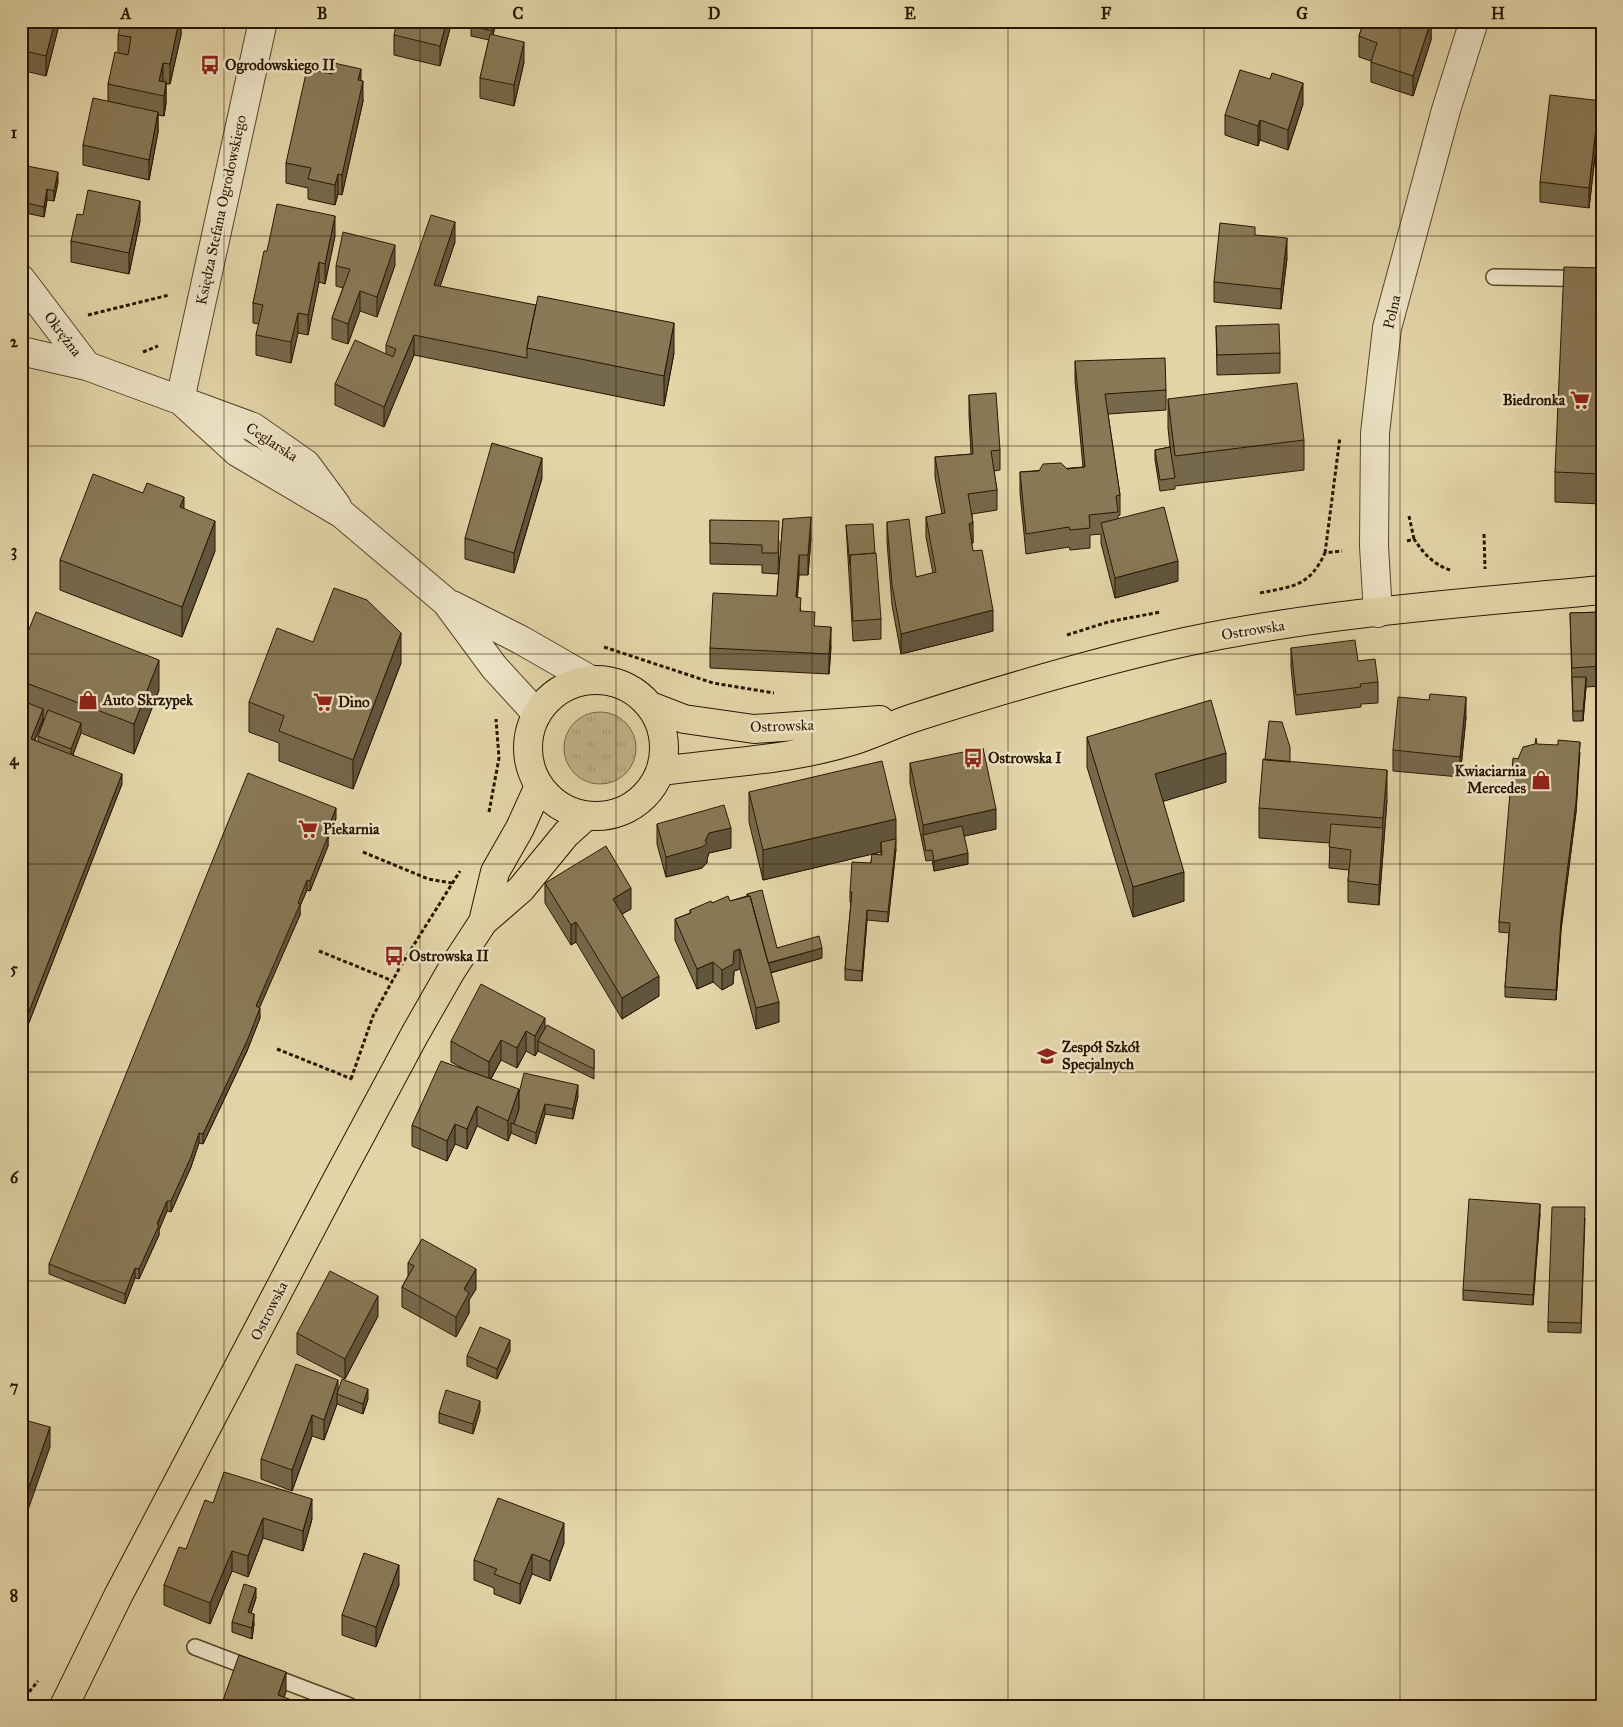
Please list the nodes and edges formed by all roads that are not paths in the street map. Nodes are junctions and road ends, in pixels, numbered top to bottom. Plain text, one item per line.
1 (263, 21) edge
2 (1474, 21) edge
3 (1494, 278) dead end
4 (1602, 278) edge
5 (21, 279) edge
6 (21, 351) edge
7 (87, 366) junction
8 (180, 400) junction
9 (1602, 590) edge
10 (446, 602) junction
11 (1378, 613) junction
12 (589, 679) junction
13 (653, 707) junction
14 (537, 714) junction
15 (914, 718) junction
16 (662, 771) junction
17 (539, 786) junction
18 (586, 816) junction
19 (483, 922) junction
20 (195, 1647) dead end
21 (64, 1706) edge
22 (350, 1706) edge

1 - 8 street, Księdza Stefana Ogrodowskiego
2 - 11 street, Polna
3 - 4 lane
5 - 7 street, Okrężna
6 - 7 street, Ceglarska
7 - 8 street, Ceglarska
8 - 10 street, Ceglarska
9 - 11 main road, Ostrowska
10 - 12 street, Ceglarska
10 - 14 street, Ceglarska
11 - 15 main road, Ostrowska
12 - 13 main road
12 - 14 main road
13 - 15 main road, Ostrowska
13 - 16 main road
14 - 17 main road
15 - 16 main road, Ostrowska
16 - 18 main road
17 - 18 main road
17 - 19 main road, Ostrowska
18 - 19 main road, Ostrowska
19 - 21 main road, Ostrowska
20 - 22 lane

